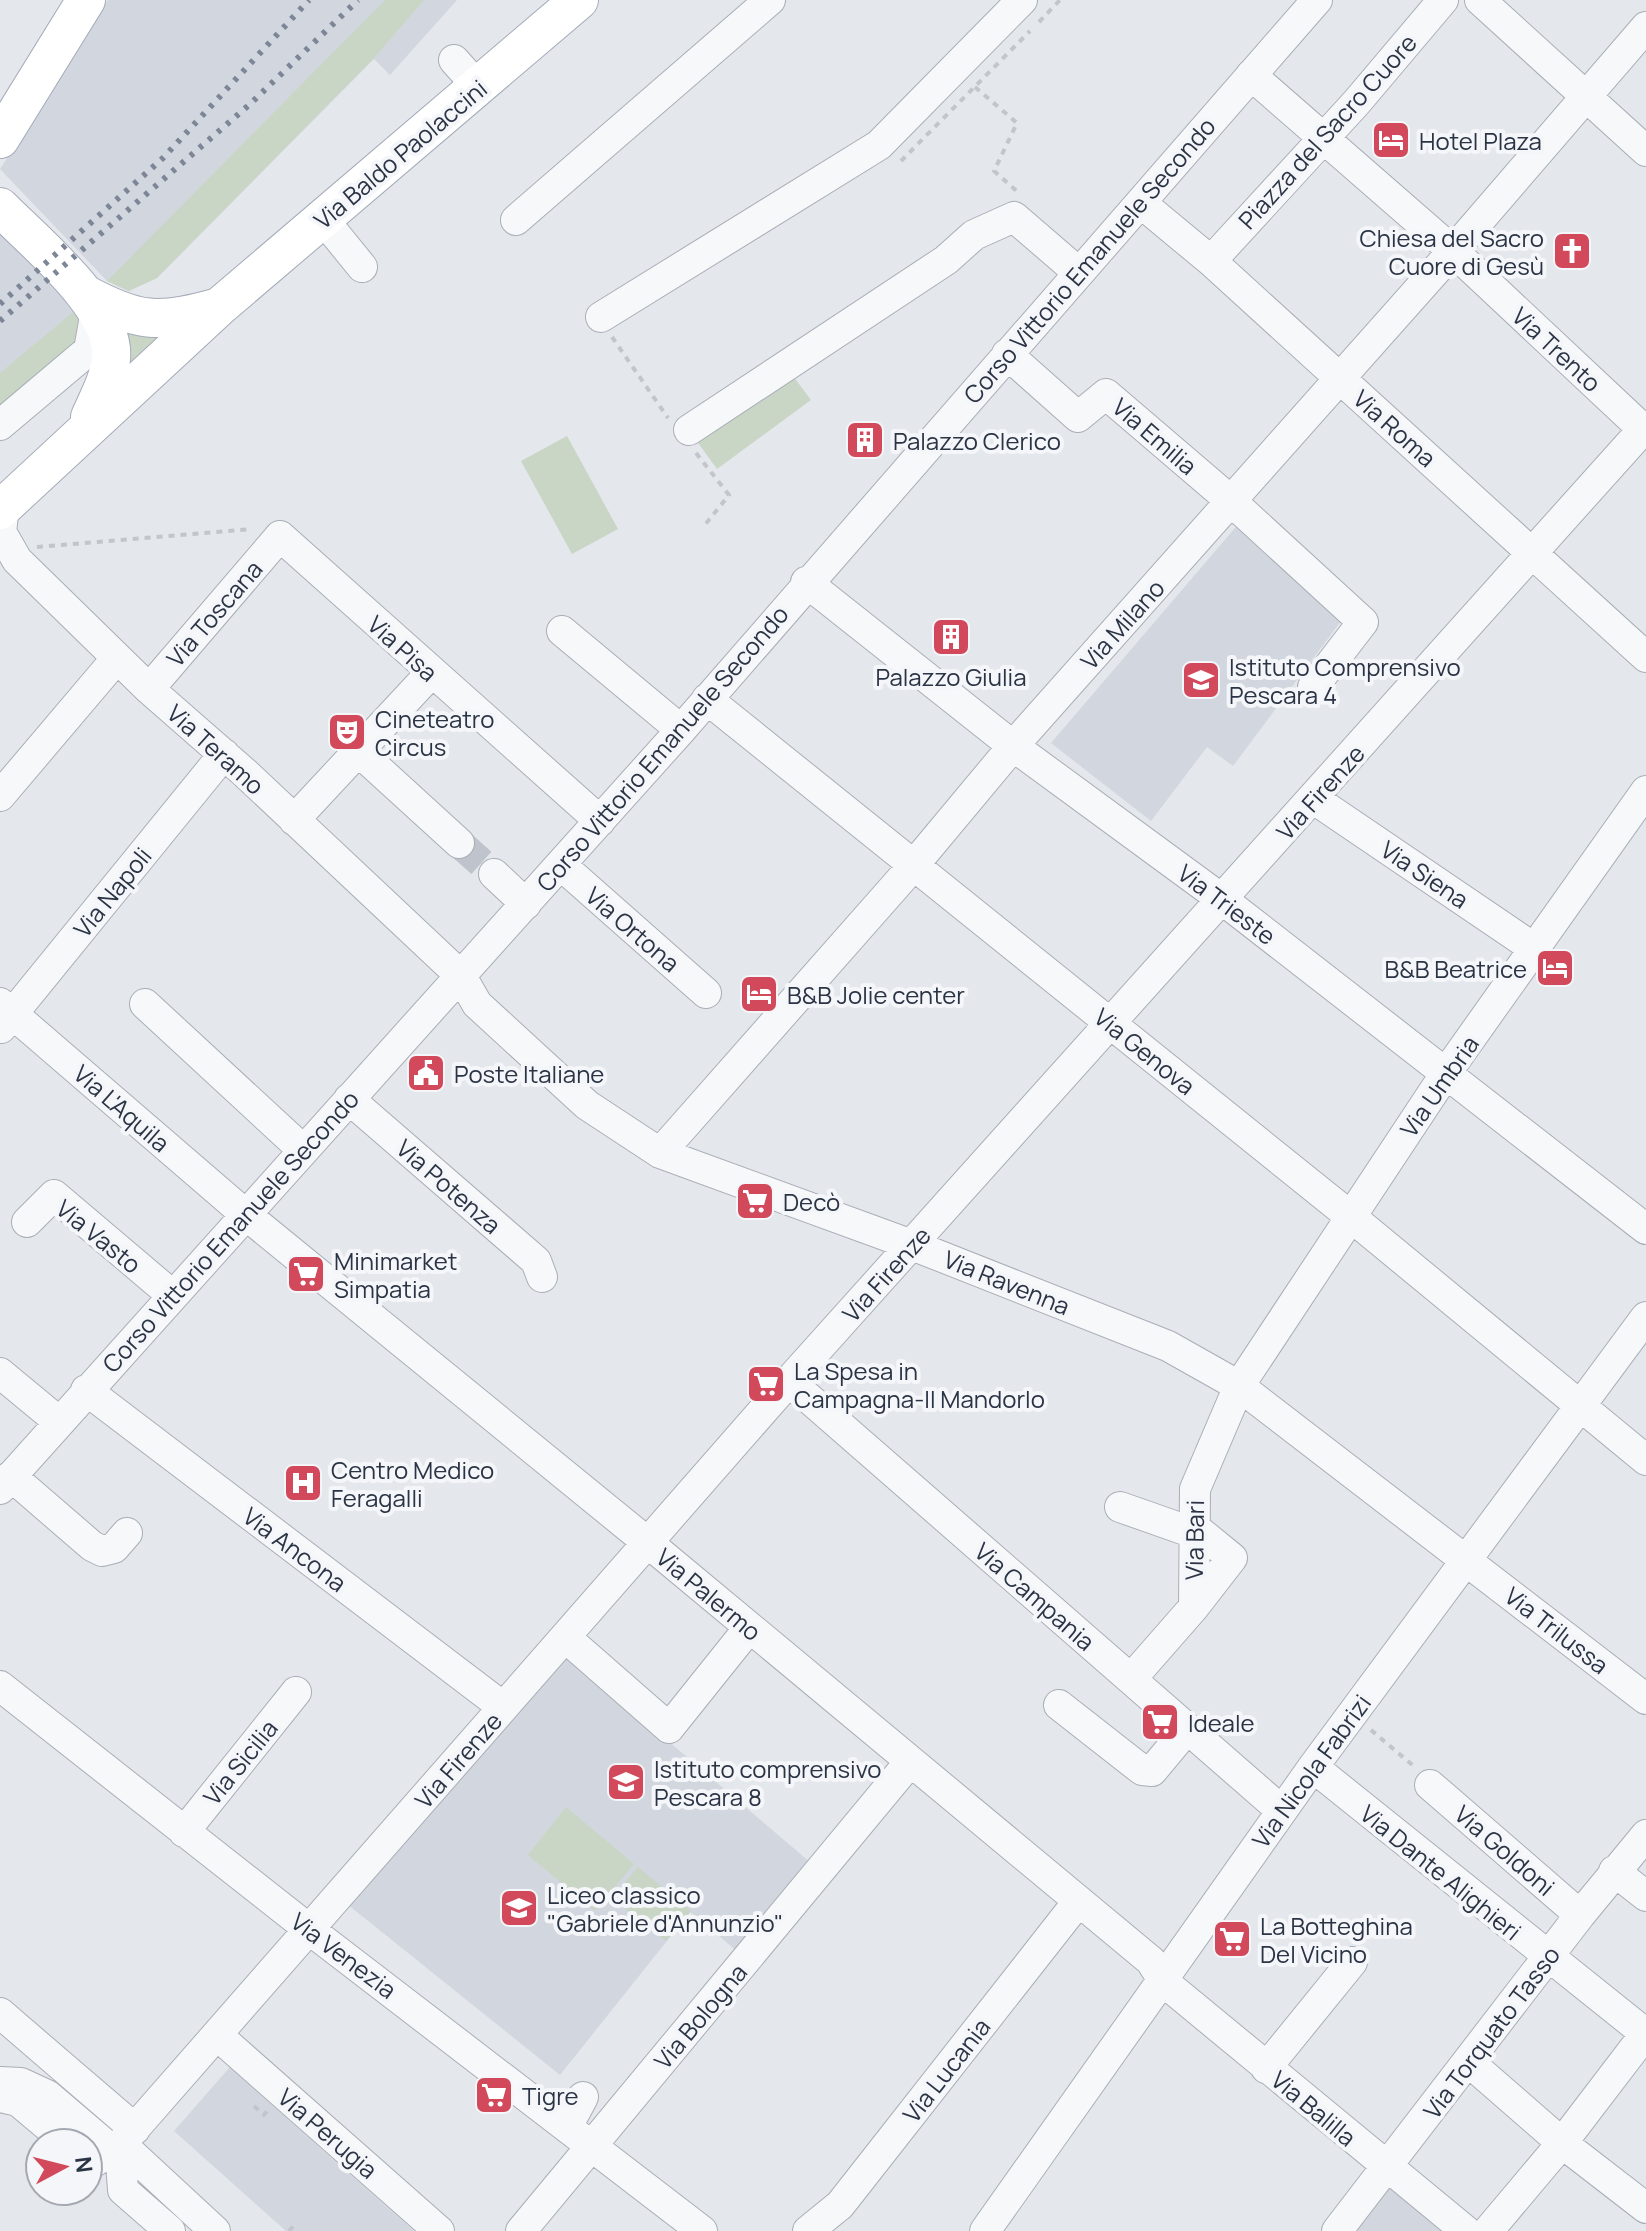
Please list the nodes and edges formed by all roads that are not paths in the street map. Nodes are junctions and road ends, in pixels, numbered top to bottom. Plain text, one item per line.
1 (579, 0) edge
2 (590, 0) edge
3 (1022, 0) edge
4 (1317, 0) edge
5 (1443, 0) edge
6 (1480, 0) edge
7 (760, 2) edge
8 (82, 7) edge
9 (1646, 27) edge
10 (1251, 75) junction
11 (1585, 96) junction
12 (0, 111) edge
13 (1325, 137) junction
14 (0, 139) edge
15 (418, 139) junction
16 (1646, 151) edge
17 (1141, 203) junction
18 (0, 207) edge
19 (323, 219) junction
20 (516, 220) dead end
21 (1453, 251) junction
22 (1211, 261) junction
23 (362, 267) dead end
24 (1078, 272) junction
25 (90, 302) junction
26 (219, 307) junction
27 (601, 317) dead end
28 (843, 327) junction
29 (1007, 354) junction
30 (1340, 378) junction
31 (718, 386) dead end
32 (0, 425) edge
33 (85, 427) junction
34 (1645, 429) edge
35 (689, 430) dead end
36 (51, 461) joint
37 (1, 496) edge
38 (1231, 501) junction
39 (280, 536) joint
40 (1534, 554) junction
41 (806, 582) junction
42 (562, 631) dead end
43 (1646, 657) edge
44 (117, 658) junction
45 (431, 673) junction
46 (1313, 687) dead end
47 (149, 689) junction
48 (707, 699) junction
49 (681, 730) junction
50 (1013, 746) junction
51 (357, 750) junction
52 (224, 754) junction
53 (1646, 791) edge
54 (0, 796) edge
55 (1314, 799) junction
56 (294, 820) junction
57 (600, 821) junction
58 (459, 843) tunnel mouth
59 (561, 865) junction
60 (913, 866) junction
61 (494, 874) tunnel mouth
62 (1223, 900) junction
63 (526, 904) junction
64 (1535, 949) junction
65 (461, 976) junction
66 (706, 993) dead end
67 (145, 1004) dead end
68 (4, 1015) edge
69 (1112, 1024) junction
70 (1446, 1073) junction
71 (349, 1099) junction
72 (303, 1150) junction
73 (660, 1153) junction
74 (245, 1214) junction
75 (1350, 1216) junction
76 (27, 1222) dead end
77 (1646, 1229) edge
78 (912, 1245) junction
79 (542, 1277) dead end
80 (172, 1295) junction
81 (1646, 1317) edge
82 (0, 1373) edge
83 (789, 1381) junction
84 (1239, 1386) junction
85 (86, 1390) junction
86 (1580, 1407) junction
87 (58, 1421) junction
88 (1646, 1460) edge
89 (5, 1482) edge
90 (1120, 1507) dead end
91 (1194, 1530) junction
92 (127, 1533) dead end
93 (647, 1542) junction
94 (1468, 1561) junction
95 (749, 1628) junction
96 (565, 1637) junction
97 (1131, 1679) junction
98 (0, 1686) edge
99 (296, 1692) dead end
100 (1646, 1699) edge
101 (1059, 1705) dead end
102 (503, 1707) junction
103 (1187, 1729) junction
104 (909, 1763) junction
105 (1313, 1767) junction
106 (1430, 1785) road end
107 (1282, 1811) junction
108 (184, 1832) junction
109 (1646, 1835) edge
110 (1614, 1871) junction
111 (1646, 1896) edge
112 (1077, 1903) junction
113 (1580, 1915) junction
114 (310, 1930) junction
115 (1548, 1959) junction
116 (1352, 1962) dead end
117 (1164, 1982) junction
118 (0, 2013) edge
119 (1646, 2034) edge
120 (217, 2035) junction
121 (47, 2054) junction
122 (1469, 2062) junction
123 (1266, 2068) junction
124 (7, 2087) edge
125 (49, 2127) edge
126 (1562, 2143) junction
127 (593, 2145) junction
128 (110, 2149) edge
129 (1387, 2169) junction
130 (1646, 2208) edge
131 (691, 2228) edge
132 (170, 2231) edge
133 (215, 2231) edge
134 (439, 2231) edge
135 (521, 2231) edge
136 (808, 2231) edge
137 (985, 2231) edge
138 (1337, 2231) edge
139 (1466, 2231) edge
140 (1488, 2231) edge

1 - 15 main road, Via Baldo Paolaccini
2 - 15 street
3 - 27 street
4 - 10 street, Corso Vittorio Emanuele Secondo
5 - 13 street, Piazza del Sacro Cuore
6 - 11 street
7 - 20 street
8 - 12 main road
8 - 14 main road
9 - 11 street
10 - 13 street, Via Trento
10 - 17 street, Corso Vittorio Emanuele Secondo
11 - 16 street
11 - 21 street, Via Milano
13 - 21 street, Via Trento
13 - 22 street, Piazza del Sacro Cuore
15 - 19 main road, Via Baldo Paolaccini
17 - 22 street, Via Roma
17 - 24 street, Corso Vittorio Emanuele Secondo
18 - 25 main road
19 - 23 street
19 - 26 main road, Via Baldo Paolaccini
19 - 33 street
21 - 30 street, Via Milano
21 - 34 street, Via Trento
22 - 30 street, Via Roma
24 - 28 street
24 - 29 street, Corso Vittorio Emanuele Secondo
25 - 26 main road, Via Baldo Paolaccini
25 - 32 street
25 - 33 main road
26 - 33 main road, Via Baldo Paolaccini
28 - 31 street
28 - 35 street
29 - 38 street, Via Emilia
29 - 41 street, Corso Vittorio Emanuele Secondo
30 - 38 street, Via Milano
30 - 40 street, Via Roma
33 - 36 main road, Via Baldo Paolaccini
34 - 40 street, Via Firenze
36 - 37 main road, Via Teramo
37 - 44 street, Via Teramo
38 - 46 street
38 - 50 street, Via Milano
39 - 45 street, Via Pisa
39 - 47 street, Via Toscana
40 - 43 street, Via Roma
40 - 55 street, Via Firenze
41 - 48 street, Corso Vittorio Emanuele Secondo
41 - 50 street, Via Trieste
42 - 49 street
44 - 47 street, Via Teramo
44 - 54 street
45 - 51 street
45 - 57 street, Via Pisa
47 - 52 street, Via Teramo
48 - 49 street, Corso Vittorio Emanuele Secondo
48 - 60 street, Via Genova
49 - 57 street, Corso Vittorio Emanuele Secondo
50 - 60 street, Via Milano
50 - 62 street, Via Trieste
51 - 56 street
51 - 58 street
52 - 56 street, Via Teramo
52 - 68 street, Via Napoli
53 - 64 street, Via Umbria
55 - 62 street, Via Firenze
55 - 64 street, Via Siena
56 - 65 street, Via Teramo
57 - 59 street, Corso Vittorio Emanuele Secondo
59 - 63 street, Corso Vittorio Emanuele Secondo
59 - 66 street, Via Ortona
60 - 69 street, Via Genova
60 - 73 street, Via Milano
61 - 63 street
62 - 69 street, Via Firenze
62 - 70 street, Via Trieste
63 - 65 street, Corso Vittorio Emanuele Secondo
64 - 70 street, Via Umbria
65 - 71 street, Corso Vittorio Emanuele Secondo
65 - 73 street, Via Ravenna
67 - 72 street
68 - 74 street, Via L'Aquila
69 - 75 street, Via Genova
69 - 78 street, Via Firenze
70 - 75 street, Via Umbria
70 - 77 street, Via Trieste
71 - 72 street, Corso Vittorio Emanuele Secondo
71 - 79 street, Via Potenza
72 - 74 street, Corso Vittorio Emanuele Secondo
73 - 78 street, Via Ravenna
74 - 80 street, Corso Vittorio Emanuele Secondo
74 - 93 street, Via Palermo
75 - 84 street, Via Umbria
75 - 86 street, Via Genova
76 - 80 street, Via Vasto
78 - 83 street, Via Firenze
78 - 84 street, Via Ravenna
80 - 85 street, Corso Vittorio Emanuele Secondo
81 - 86 street, Via Nicola Fabrizi
82 - 87 street
83 - 93 street, Via Firenze
83 - 97 street, Via Campania
84 - 91 street, Via Bari
84 - 94 street, Via Ravenna
85 - 87 street, Corso Vittorio Emanuele Secondo
85 - 102 street, Via Ancona
86 - 88 street, Via Genova
86 - 94 street, Via Nicola Fabrizi
87 - 89 street, Corso Vittorio Emanuele Secondo
89 - 92 street
90 - 91 street
91 - 97 street, Via Bari
93 - 95 street, Via Palermo
93 - 96 street, Via Firenze
94 - 100 street, Via Trilussa
94 - 105 street, Via Nicola Fabrizi
95 - 96 street
95 - 104 street, Via Palermo
96 - 102 street, Via Firenze
97 - 103 street, Via Campania
98 - 108 street, Via Venezia
99 - 108 street, Via Sicilia
101 - 103 street
102 - 114 street, Via Firenze
103 - 107 street, Via Campania
104 - 112 street, Via Palermo
104 - 127 street, Via Bologna
105 - 107 street, Via Nicola Fabrizi
105 - 115 street, Via Dante Alighieri
106 - 113 street, Via Goldoni
107 - 117 street, Via Nicola Fabrizi
108 - 114 street, Via Venezia
109 - 110 street, Via Torquato Tasso
110 - 111 street
110 - 113 street, Via Torquato Tasso
112 - 117 street, Via Palermo
112 - 136 street, Via Lucania
113 - 115 street, Via Torquato Tasso
114 - 120 street, Via Firenze
114 - 127 street, Via Venezia
115 - 119 street, Via Dante Alighieri
115 - 122 street, Via Torquato Tasso
116 - 123 street
117 - 123 street, Via Balilla
117 - 137 street, Via Nicola Fabrizi
118 - 121 street
119 - 126 street
120 - 128 street, Via Firenze
120 - 134 street, Via Perugia
121 - 124 street
121 - 128 street
122 - 126 street
122 - 129 street, Via Torquato Tasso
123 - 129 street, Via Balilla
124 - 125 street
124 - 128 street
126 - 130 street
126 - 140 street
127 - 131 street, Via Venezia
127 - 135 street, Via Bologna
128 - 132 street
128 - 133 street
129 - 138 street, Via Torquato Tasso
129 - 139 street, Via Balilla

